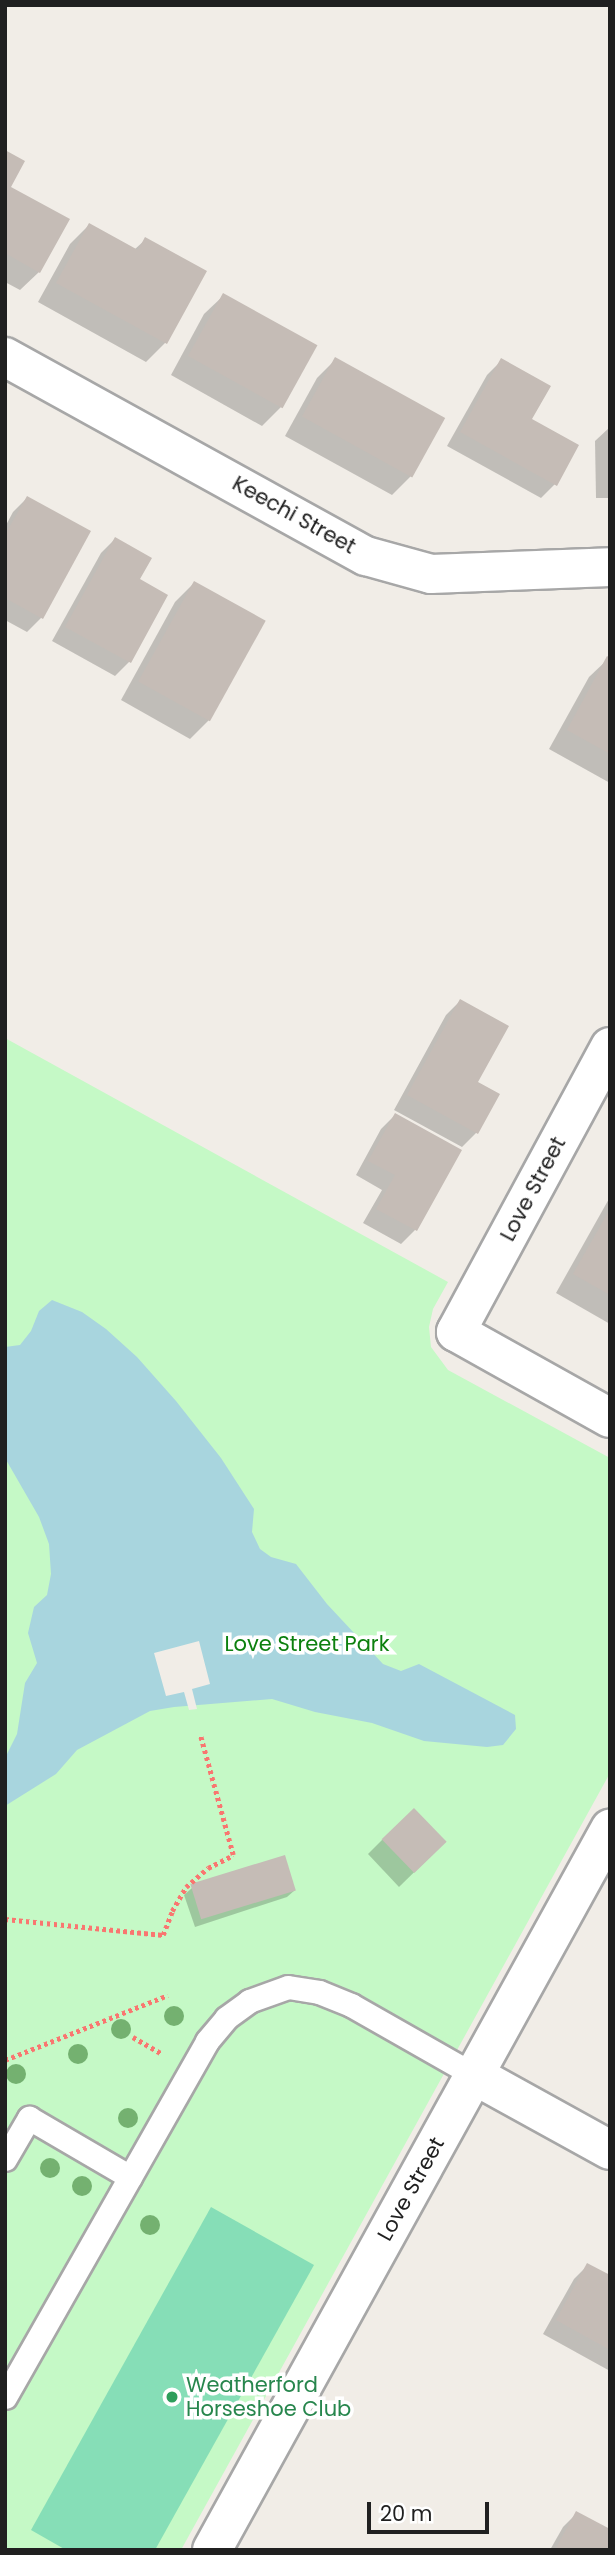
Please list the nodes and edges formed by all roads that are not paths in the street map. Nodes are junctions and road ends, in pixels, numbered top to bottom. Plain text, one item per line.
1 (5, 357) edge
2 (610, 567) edge
3 (610, 1047) edge
4 (610, 1418) edge
5 (610, 1829) edge
6 (474, 2075) junction
7 (610, 2150) edge
8 (5, 2160) edge
9 (130, 2177) junction
10 (5, 2397) edge
11 (212, 2550) edge

1 - 2 street, Keechi Street
3 - 4 street, Love Street
5 - 6 street, Love Street
6 - 7 street
6 - 9 lane
6 - 11 street, Love Street
8 - 9 lane
9 - 10 lane

